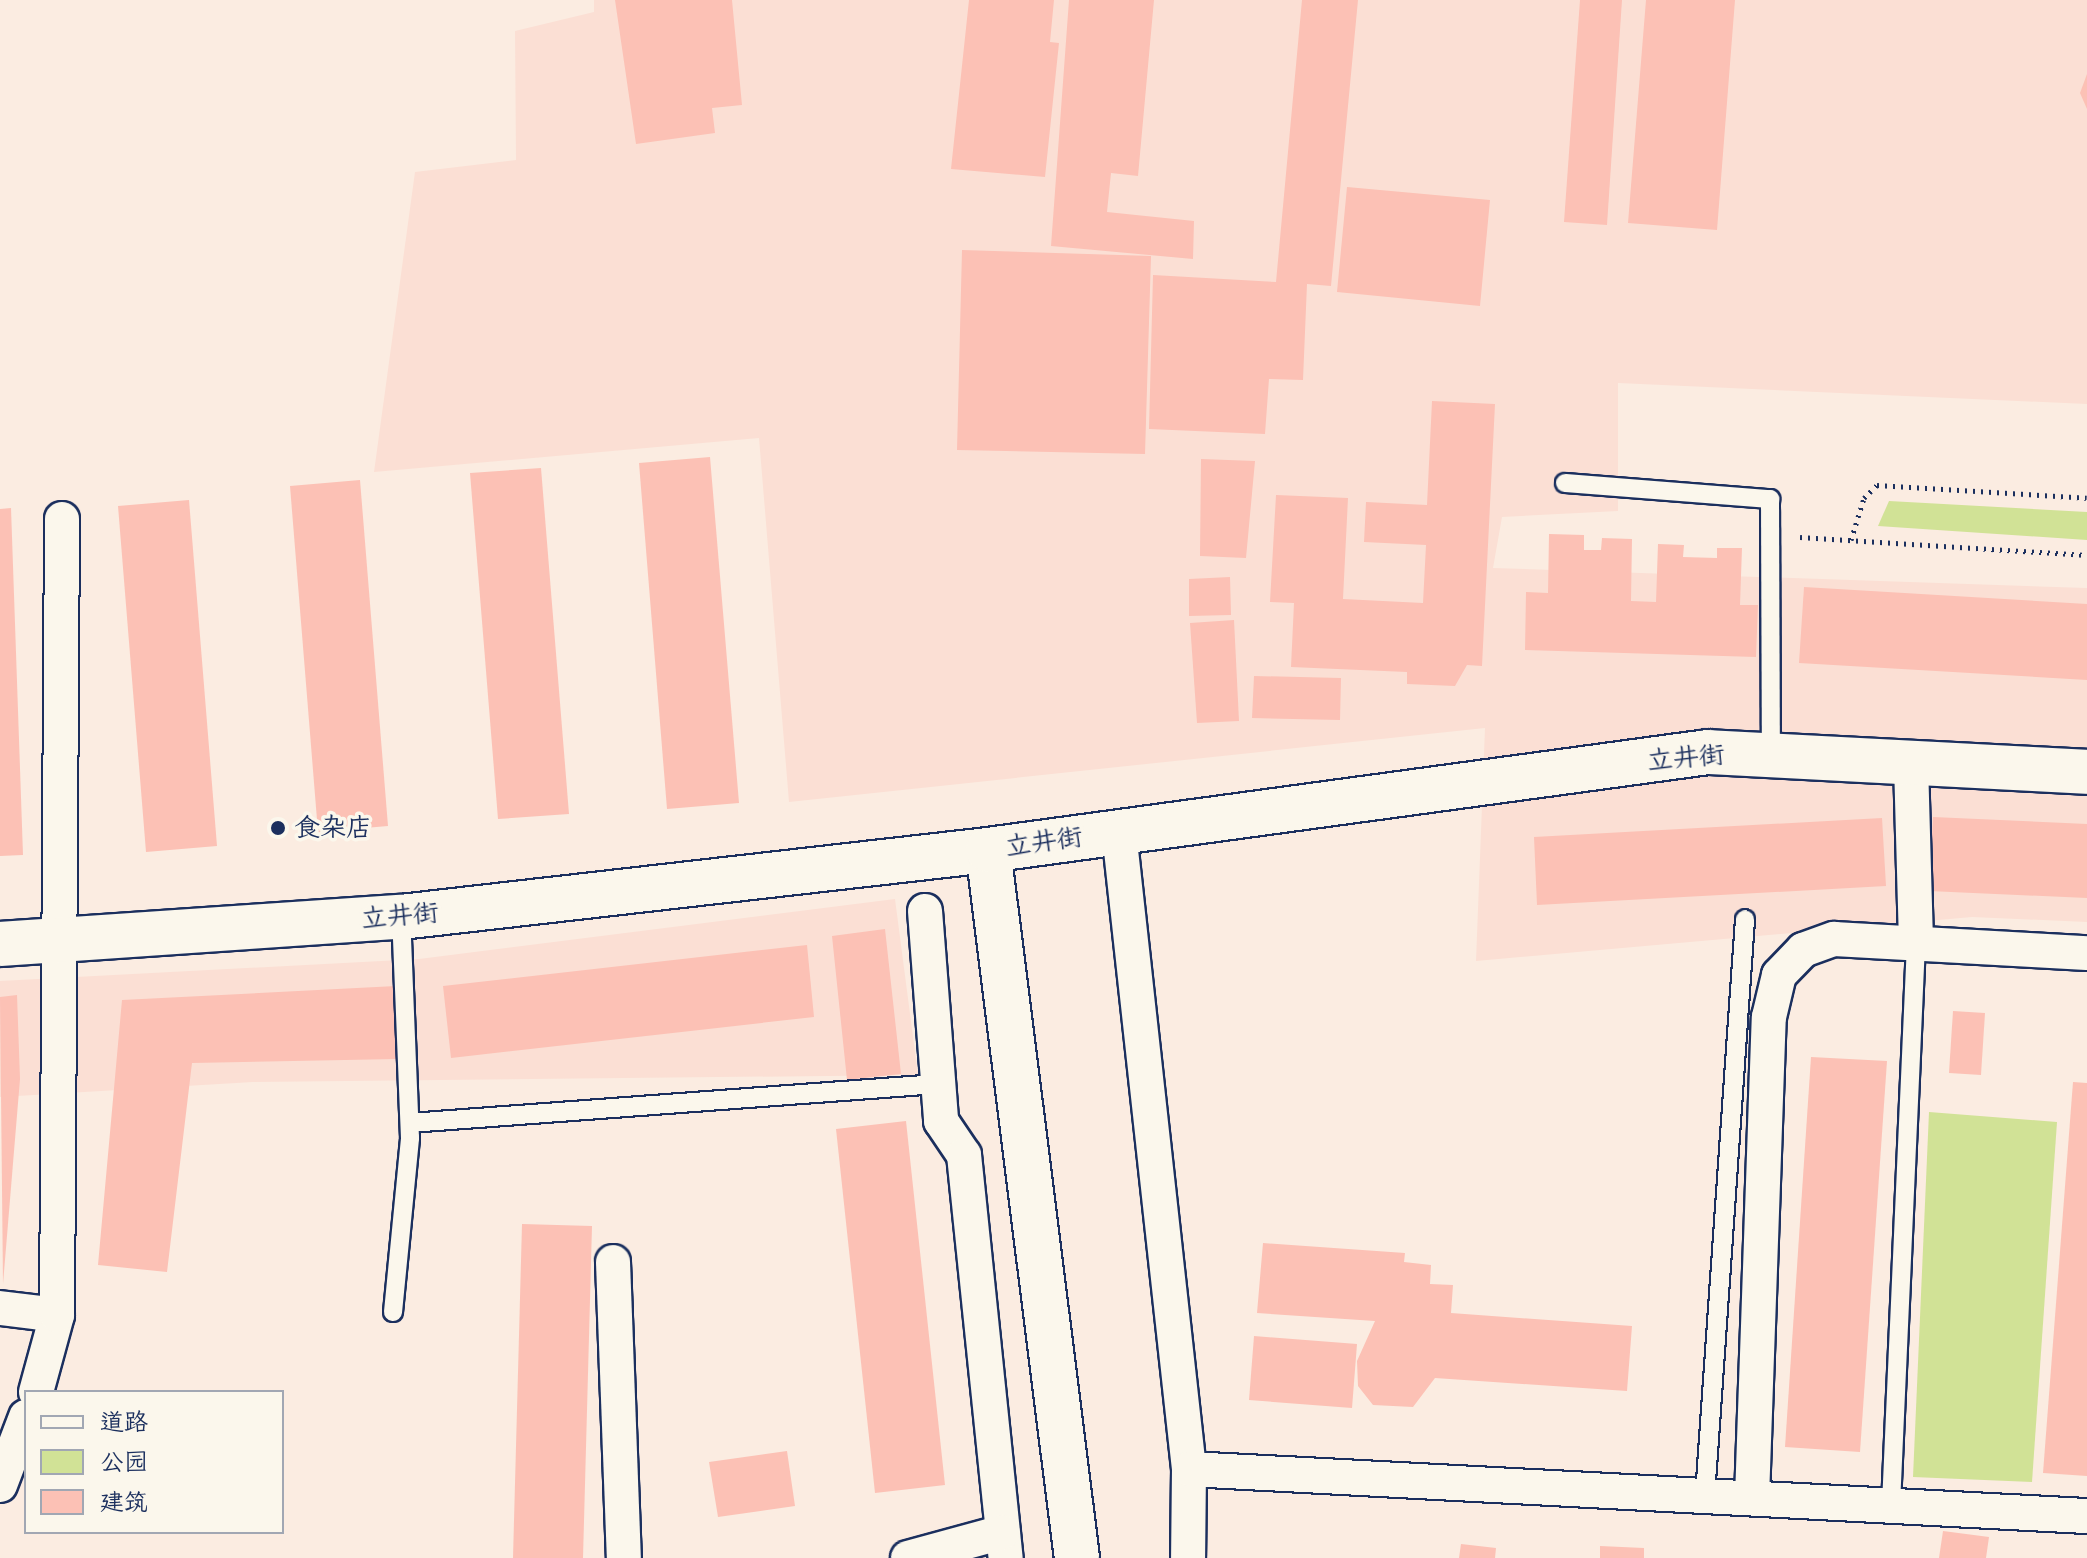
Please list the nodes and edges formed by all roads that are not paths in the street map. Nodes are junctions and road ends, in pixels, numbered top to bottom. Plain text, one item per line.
1 (1565, 483) dead end
2 (62, 519) dead end
3 (1771, 755) junction
4 (1911, 763) junction
5 (2087, 772) edge
6 (1119, 832) junction
7 (988, 850) junction
8 (925, 911) dead end
9 (401, 917) junction
10 (1745, 919) dead end
11 (63, 939) junction
12 (0, 944) edge
13 (1916, 944) junction
14 (2087, 953) edge
15 (937, 1084) junction
16 (410, 1123) junction
17 (613, 1262) dead end
18 (0, 1308) edge
19 (393, 1312) dead end
20 (57, 1315) junction
21 (37, 1390) edge
22 (24, 1422) edge
23 (1189, 1469) junction
24 (0, 1485) edge
25 (1705, 1496) junction
26 (1752, 1498) junction
27 (1891, 1505) junction
28 (2087, 1516) edge
29 (1005, 1545) edge
30 (624, 1558) edge
31 (908, 1558) edge
32 (1077, 1558) edge
33 (1188, 1558) edge

1 - 3 lane
2 - 11 street
3 - 4 street, 立井街
3 - 6 street, 立井街
4 - 5 street, 立井街
4 - 13 street
6 - 7 street, 立井街
6 - 23 street
7 - 9 street, 立井街
7 - 32 street
8 - 15 street
9 - 11 street, 立井街
9 - 16 lane
10 - 25 lane
11 - 12 street, 立井街
11 - 20 street
13 - 14 street
13 - 26 street
13 - 27 lane
15 - 16 lane
15 - 29 street
16 - 19 lane
17 - 30 street
18 - 20 street
20 - 21 street
22 - 24 street
23 - 25 street
23 - 33 street
25 - 26 street
26 - 27 street
27 - 28 street
29 - 31 street

